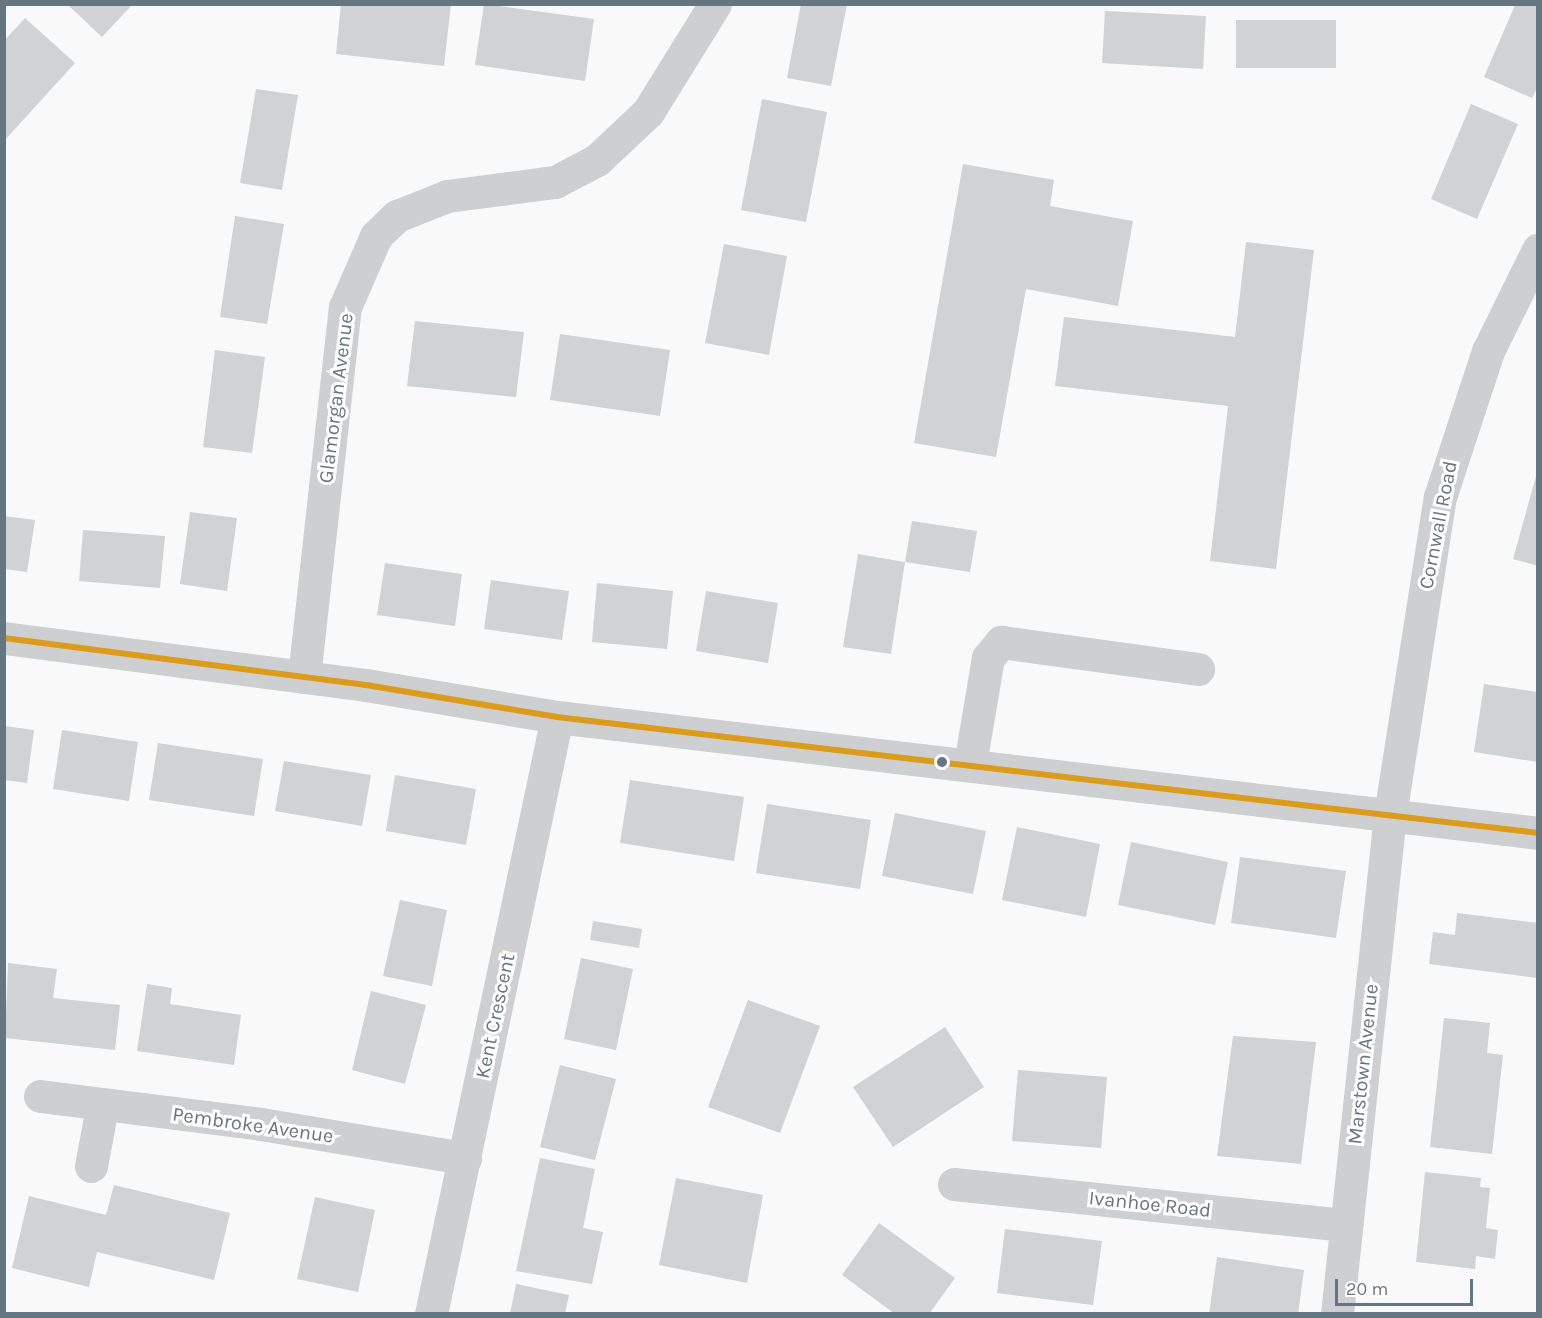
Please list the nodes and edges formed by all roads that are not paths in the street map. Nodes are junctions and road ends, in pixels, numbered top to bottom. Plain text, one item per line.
1 (715, 4) edge
2 (1538, 250) edge
3 (4, 638) edge
4 (1198, 669) dead end
5 (304, 677) junction
6 (557, 717) junction
7 (970, 764) junction
8 (1390, 815) junction
9 (1538, 833) edge
10 (40, 1096) dead end
11 (102, 1107) junction
12 (465, 1158) junction
13 (91, 1166) dead end
14 (954, 1184) dead end
15 (1346, 1225) junction
16 (431, 1314) edge
17 (1337, 1314) edge

1 - 5 street, Glamorgan Avenue
2 - 8 street, Cornwall Road
3 - 5 street
4 - 7 street
5 - 6 street
6 - 7 street
6 - 12 street, Kent Crescent
7 - 8 street
8 - 9 street
8 - 15 street, Marstown Avenue
10 - 11 street, Pembroke Avenue
11 - 12 street, Pembroke Avenue
11 - 13 street
12 - 16 street, Kent Crescent
14 - 15 street, Ivanhoe Road
15 - 17 street, Marstown Avenue

